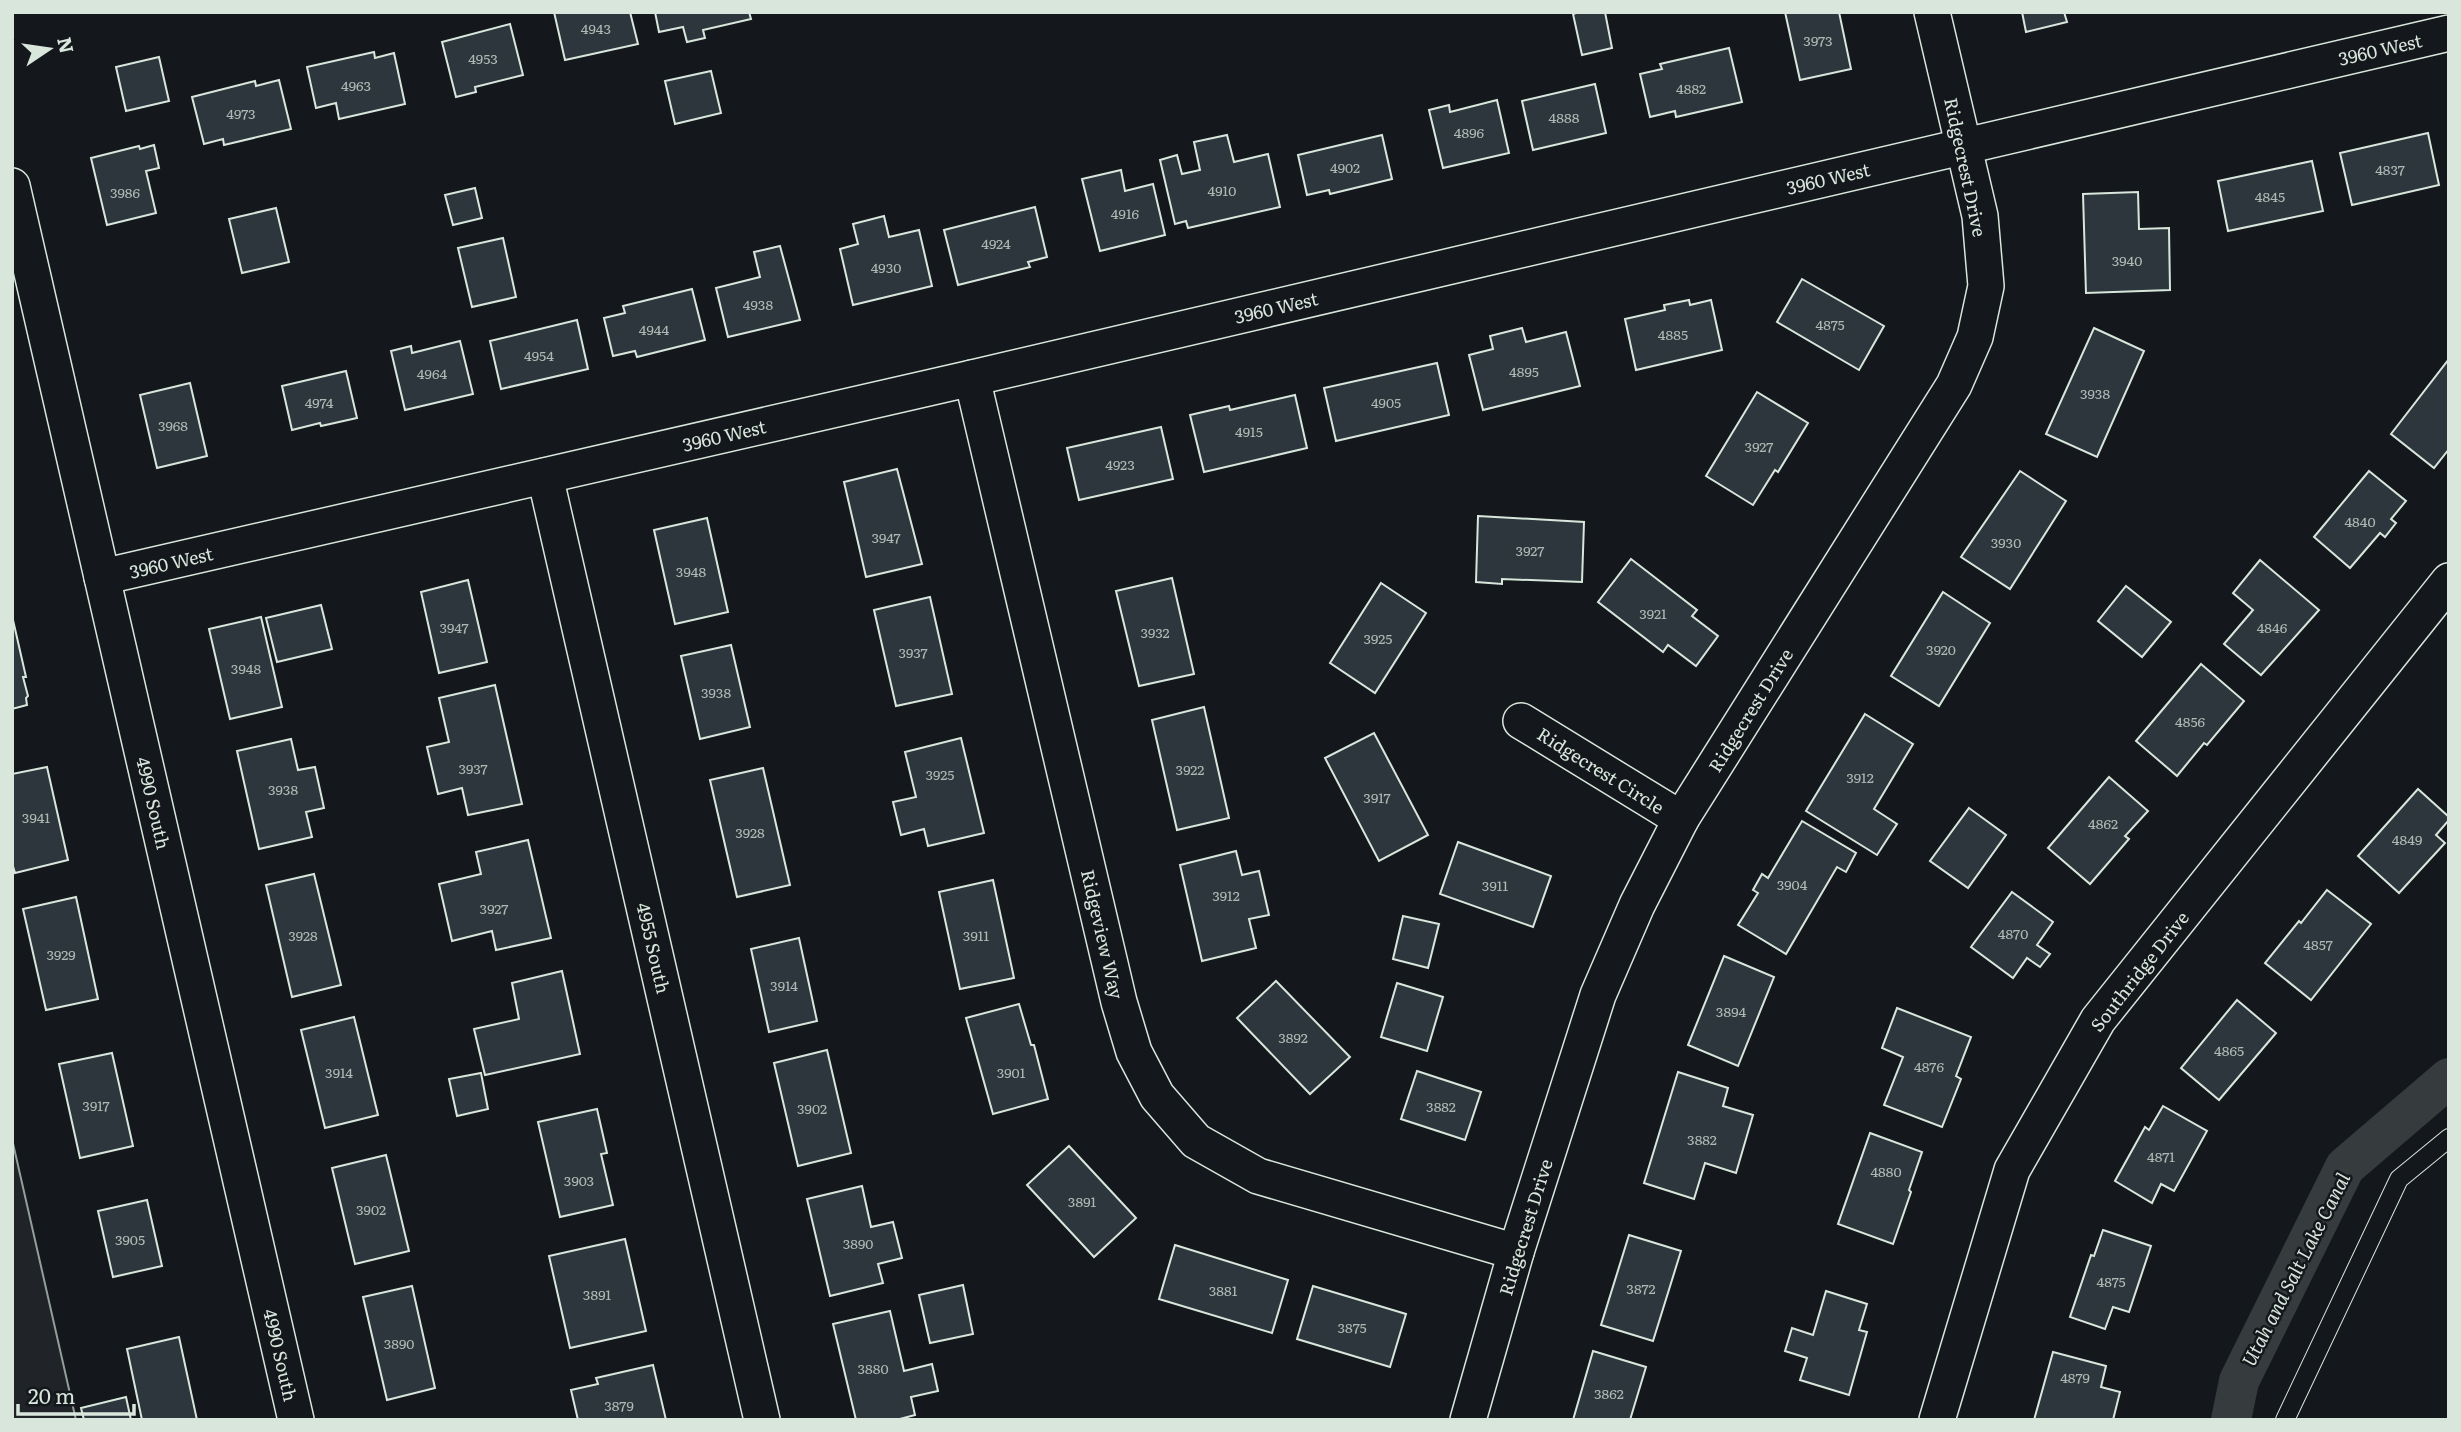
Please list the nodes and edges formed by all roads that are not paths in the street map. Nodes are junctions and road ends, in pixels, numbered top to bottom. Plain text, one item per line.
1 (1932, 12) edge
2 (2449, 33) edge
3 (1962, 146) junction
4 (12, 186) edge
5 (972, 378) junction
6 (545, 476) junction
7 (102, 577) junction
8 (2449, 581) edge
9 (1521, 721) dead end
10 (1681, 819) junction
11 (2449, 1138) edge
12 (1517, 1252) junction
13 (296, 1420) edge
14 (762, 1420) edge
15 (1468, 1420) edge
16 (1937, 1420) edge
17 (2286, 1420) edge

1 - 3 street, Ridgecrest Drive
2 - 3 street, 3960 West
3 - 5 street, 3960 West
3 - 10 street, Ridgecrest Drive
4 - 7 street, 4990 South
5 - 6 street, 3960 West
5 - 12 street, Ridgeview Way
6 - 7 street, 3960 West
6 - 14 street, 4955 South
7 - 13 street, 4990 South
8 - 16 street, Southridge Drive
9 - 10 street, Ridgecrest Circle
10 - 12 street, Ridgecrest Drive
11 - 17 lane
12 - 15 street, Ridgecrest Drive

